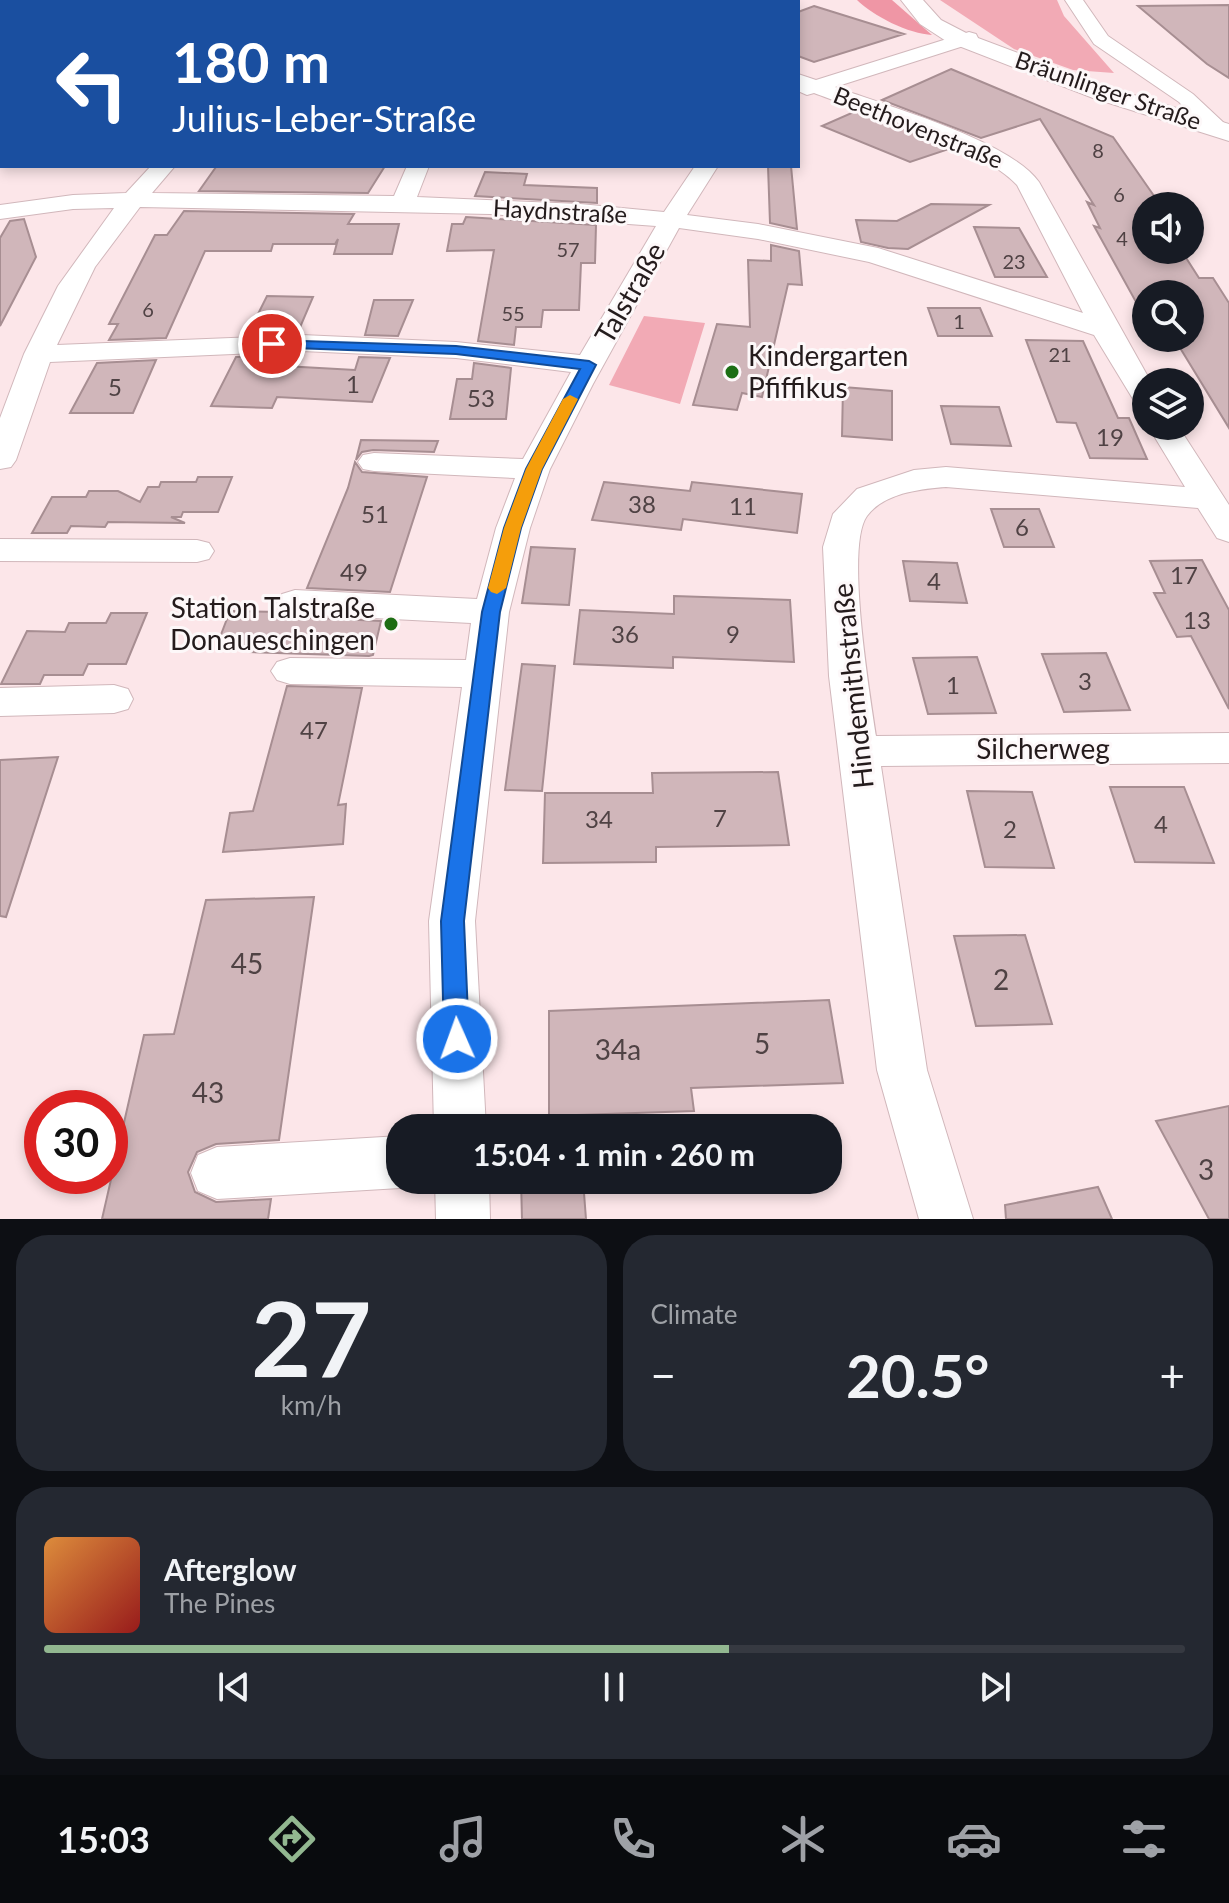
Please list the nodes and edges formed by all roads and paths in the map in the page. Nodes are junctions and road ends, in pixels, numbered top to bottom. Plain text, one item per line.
1 (913, 0) edge
2 (1074, 0) edge
3 (965, 39) junction
4 (803, 86) edge
5 (1223, 131) edge
6 (162, 168) edge
7 (417, 168) edge
8 (706, 168) edge
9 (132, 200) junction
10 (402, 206) junction
11 (0, 212) edge
12 (673, 219) junction
13 (1105, 329) junction
14 (38, 354) junction
15 (589, 365) junction
16 (1132, 374) edge
17 (1172, 440) edge
18 (0, 460) edge
19 (374, 462) dead end
20 (534, 469) junction
21 (1218, 515) edge
22 (0, 550) edge
23 (197, 551) dead end
24 (295, 602) dead end
25 (491, 612) junction
26 (290, 671) dead end
27 (482, 674) junction
28 (114, 699) dead end
29 (0, 702) edge
30 (1229, 748) edge
31 (857, 751) junction
32 (459, 1114) edge
33 (386, 1163) edge
34 (217, 1173) dead end
35 (462, 1194) edge
36 (463, 1219) edge
37 (946, 1219) edge

1 - 3 main road, Bräunlinger Straße
2 - 5 street, Bräunlinger Straße
3 - 4 street
3 - 5 main road, Bräunlinger Straße
4 - 13 street, Beethovenstraße
6 - 9 street
7 - 10 street
8 - 12 street, Talstraße
9 - 10 street, Haydnstraße
9 - 11 street, Haydnstraße
9 - 14 street
10 - 12 street, Haydnstraße
12 - 13 street, Haydnstraße
12 - 15 street, Talstraße
13 - 16 street, Beethovenstraße
14 - 15 street
14 - 18 street
15 - 20 street, Talstraße
17 - 21 street
19 - 20 street
20 - 25 street, Talstraße
21 - 31 street, Hindemithstraße
22 - 23 street
24 - 25 street
25 - 27 street, Talstraße
26 - 27 street
27 - 32 street, Talstraße
28 - 29 street
30 - 31 street, Silcherweg
31 - 37 street, Hindemithstraße
33 - 34 street
35 - 36 street

